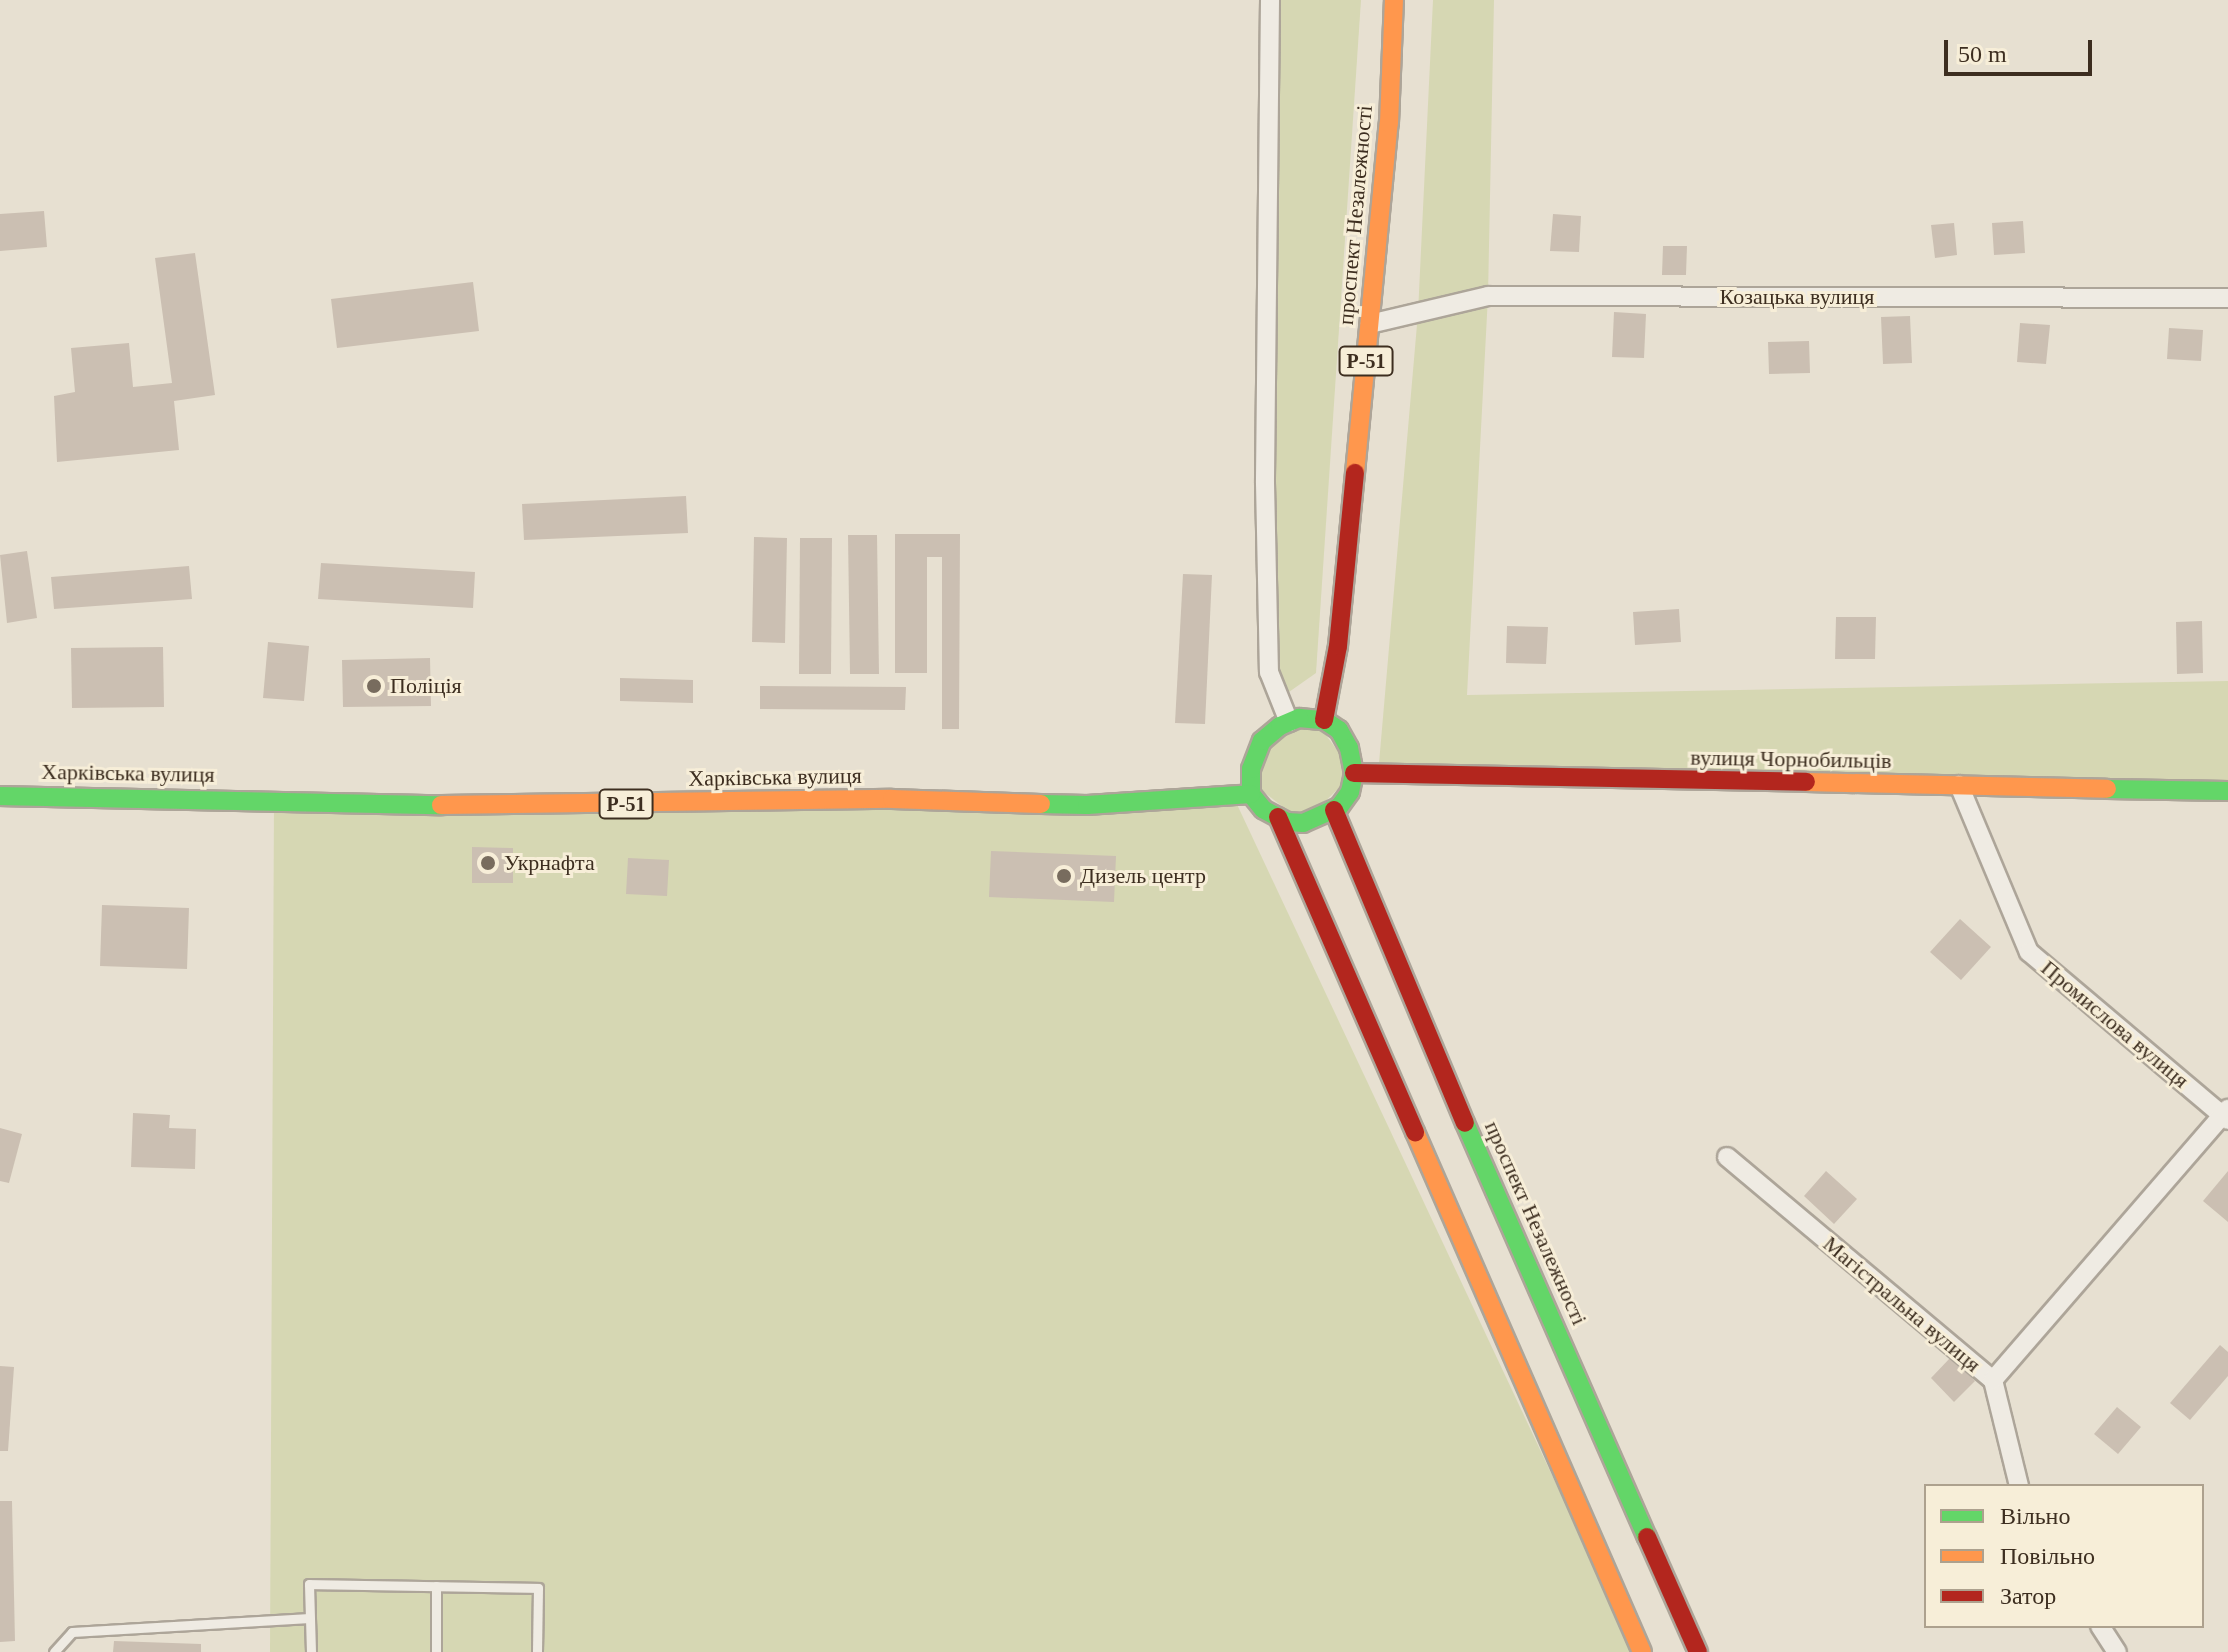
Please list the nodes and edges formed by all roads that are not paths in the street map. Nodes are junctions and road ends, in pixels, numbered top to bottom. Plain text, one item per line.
1 (1270, 0) edge
2 (1394, 0) edge
3 (2228, 298) edge
4 (1370, 324) junction
5 (1324, 720) junction
6 (1289, 722) junction
7 (1354, 773) junction
8 (1959, 785) junction
9 (2228, 791) edge
10 (1251, 794) junction
11 (0, 796) edge
12 (1334, 810) junction
13 (1278, 817) junction
14 (2226, 1115) edge
15 (1727, 1157) dead end
16 (1993, 1380) junction
17 (2019, 1484) edge
18 (436, 1586) junction
19 (310, 1618) junction
20 (2101, 1628) edge
21 (54, 1652) edge
22 (311, 1652) edge
23 (436, 1652) edge
24 (537, 1652) edge
25 (1642, 1652) edge
26 (1698, 1652) edge
27 (2117, 1652) edge

1 - 6 street
2 - 4 street, проспект Незалежності / Р-51
3 - 4 street, Козацька вулиця
4 - 5 street, проспект Незалежності / Р-51
5 - 6 street
5 - 7 street
6 - 10 street
7 - 8 street, вулиця Чорнобильців
7 - 12 street
8 - 9 street, вулиця Чорнобильців
8 - 14 street, Промислова вулиця
10 - 11 street, Харківська вулиця / Р-51
10 - 13 street
12 - 13 street
12 - 26 street, проспект Незалежності
13 - 25 street
14 - 16 street
15 - 16 street, Магістральна вулиця
16 - 17 street, Магістральна вулиця
18 - 19 lane
18 - 23 lane
18 - 24 lane
19 - 21 lane
19 - 22 lane
20 - 27 street

